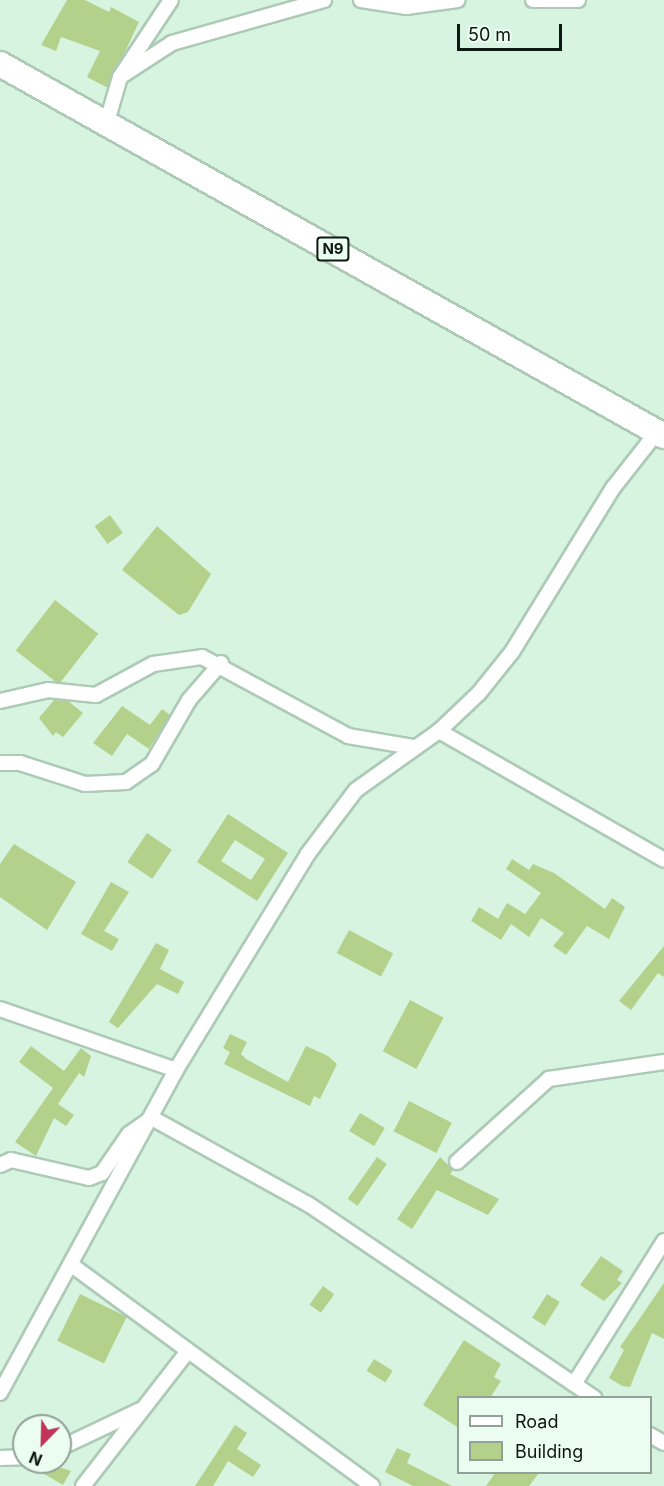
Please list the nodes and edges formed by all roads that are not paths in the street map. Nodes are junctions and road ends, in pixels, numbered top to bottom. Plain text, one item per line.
1 (171, 0) edge
2 (324, 0) edge
3 (361, 0) edge
4 (458, 0) edge
5 (533, 0) edge
6 (578, 0) edge
7 (0, 64) edge
8 (120, 77) junction
9 (106, 125) junction
10 (661, 434) edge
11 (221, 663) junction
12 (0, 701) edge
13 (439, 731) junction
14 (413, 747) junction
15 (0, 763) edge
16 (664, 860) edge
17 (0, 1009) edge
18 (664, 1062) edge
19 (176, 1070) junction
20 (152, 1118) junction
21 (457, 1162) dead end
22 (0, 1165) edge
23 (664, 1241) edge
24 (73, 1266) junction
25 (188, 1351) junction
26 (574, 1384) junction
27 (2, 1385) edge
28 (591, 1396) edge
29 (140, 1410) junction
30 (72, 1442) edge
31 (83, 1486) edge
32 (372, 1486) edge

1 - 8 street
2 - 8 street
3 - 4 street
5 - 6 street
7 - 9 highway, N9
8 - 9 street
9 - 10 highway, N9
10 - 13 street
11 - 12 street
11 - 14 street
11 - 15 street
13 - 14 street
13 - 16 street
14 - 19 street
17 - 19 street
18 - 21 street
19 - 20 street
20 - 22 street
20 - 24 street
20 - 26 street
23 - 26 street
24 - 25 street
24 - 27 street
25 - 29 street
25 - 32 street
26 - 28 street
29 - 30 street
29 - 31 street

